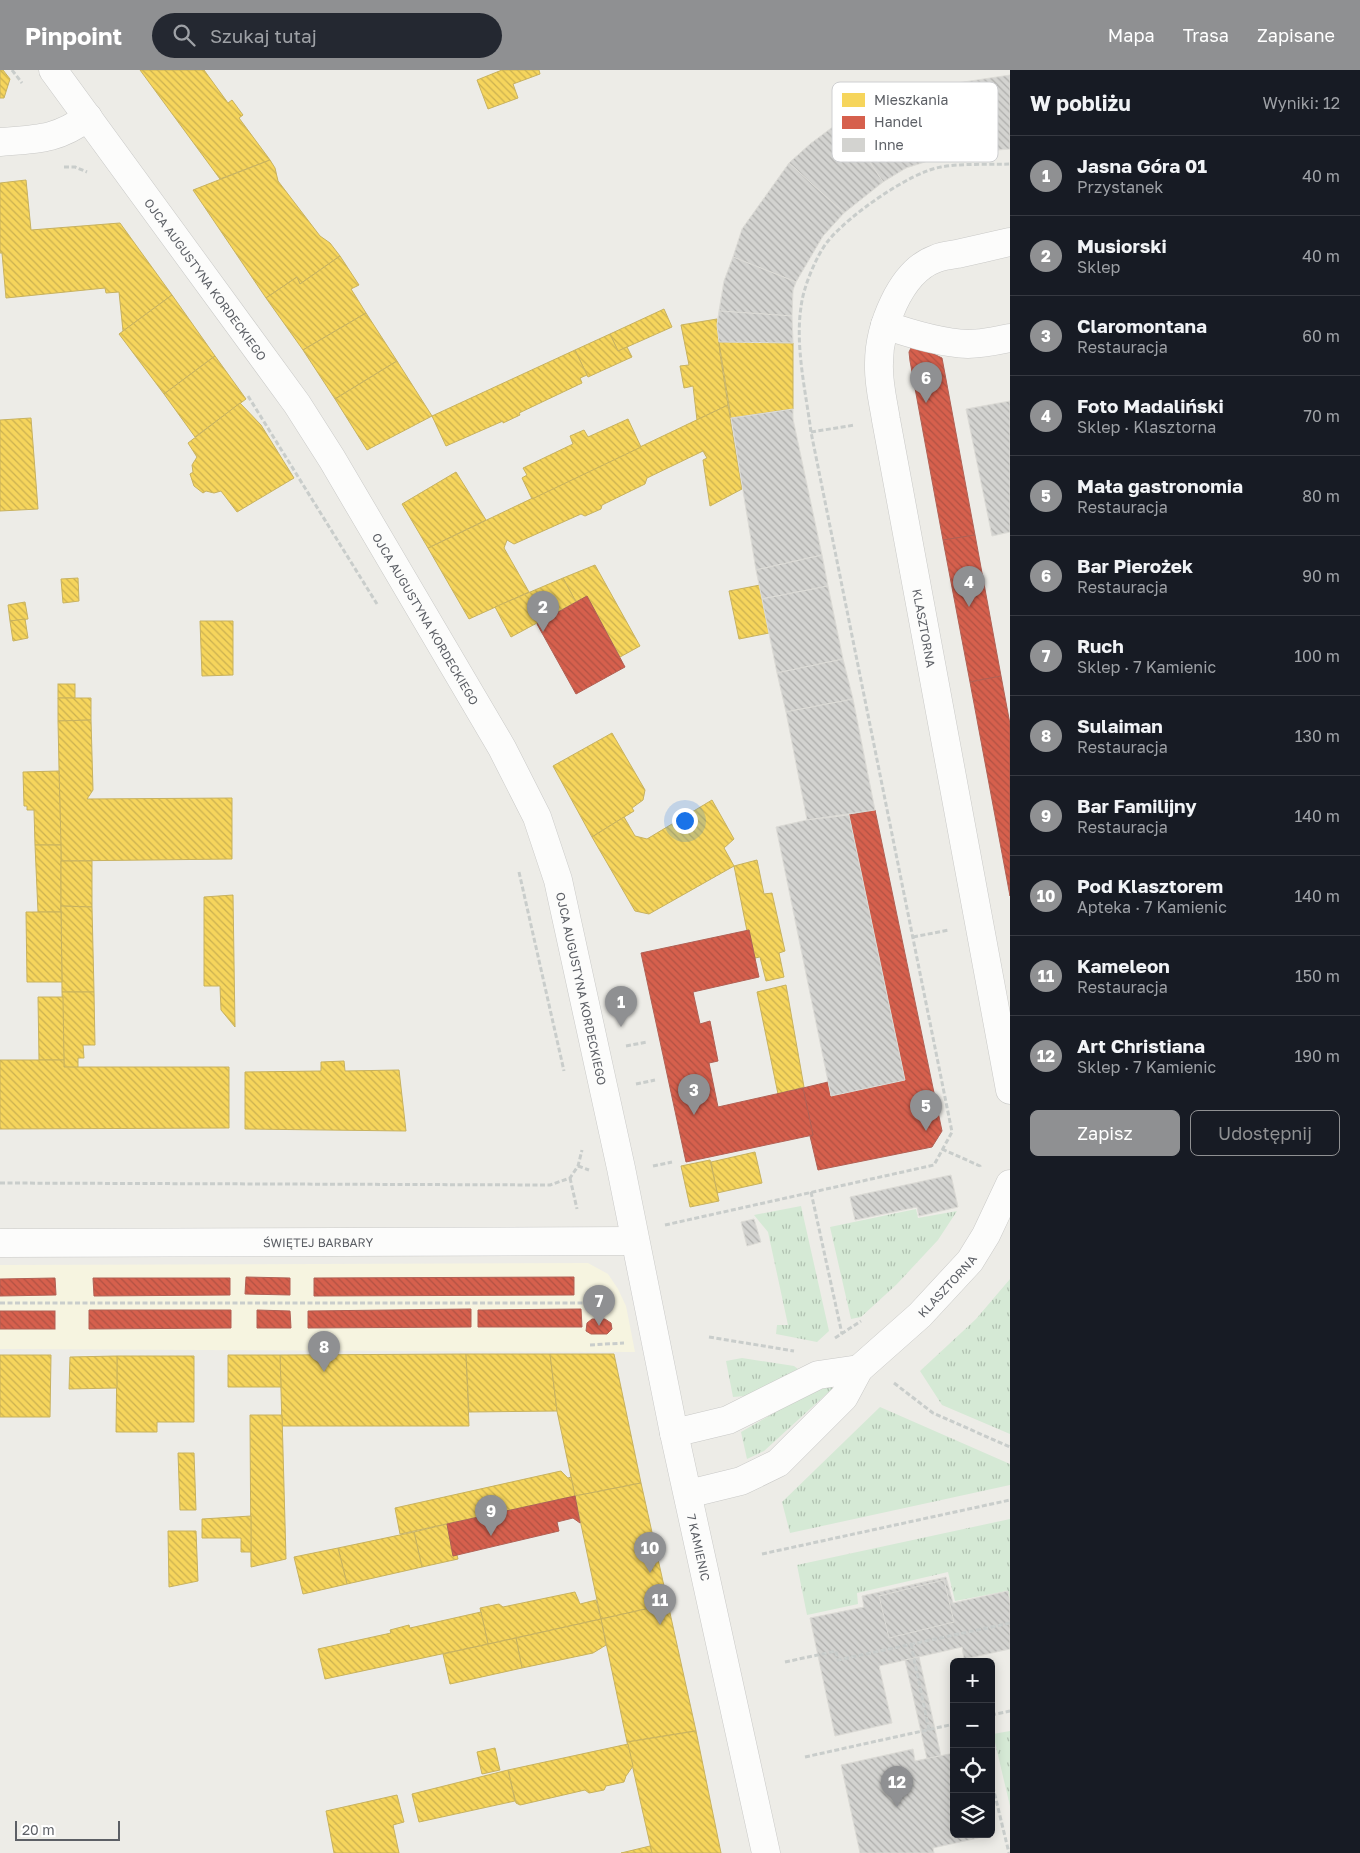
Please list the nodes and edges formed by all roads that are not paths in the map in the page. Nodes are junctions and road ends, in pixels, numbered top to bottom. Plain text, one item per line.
1 (53, 70) edge
2 (88, 117) junction
3 (0, 142) edge
4 (1010, 242) edge
5 (885, 325) junction
6 (1010, 338) edge
7 (1010, 1090) edge
8 (1010, 1184) edge
9 (635, 1241) junction
10 (0, 1242) edge
11 (859, 1368) junction
12 (674, 1433) junction
13 (688, 1494) junction
14 (766, 1853) edge

1 - 2 street, OJCA AUGUSTYNA KORDECKIEGO
2 - 3 street
2 - 9 street, OJCA AUGUSTYNA KORDECKIEGO
4 - 5 street, KLASZTORNA
5 - 6 street
5 - 7 street, KLASZTORNA
8 - 11 street, KLASZTORNA
9 - 10 street, ŚWIĘTEJ BARBARY
9 - 12 street, 7 KAMIENIC
11 - 12 street
11 - 13 street, KLASZTORNA
12 - 13 street, 7 KAMIENIC
13 - 14 street, 7 KAMIENIC

